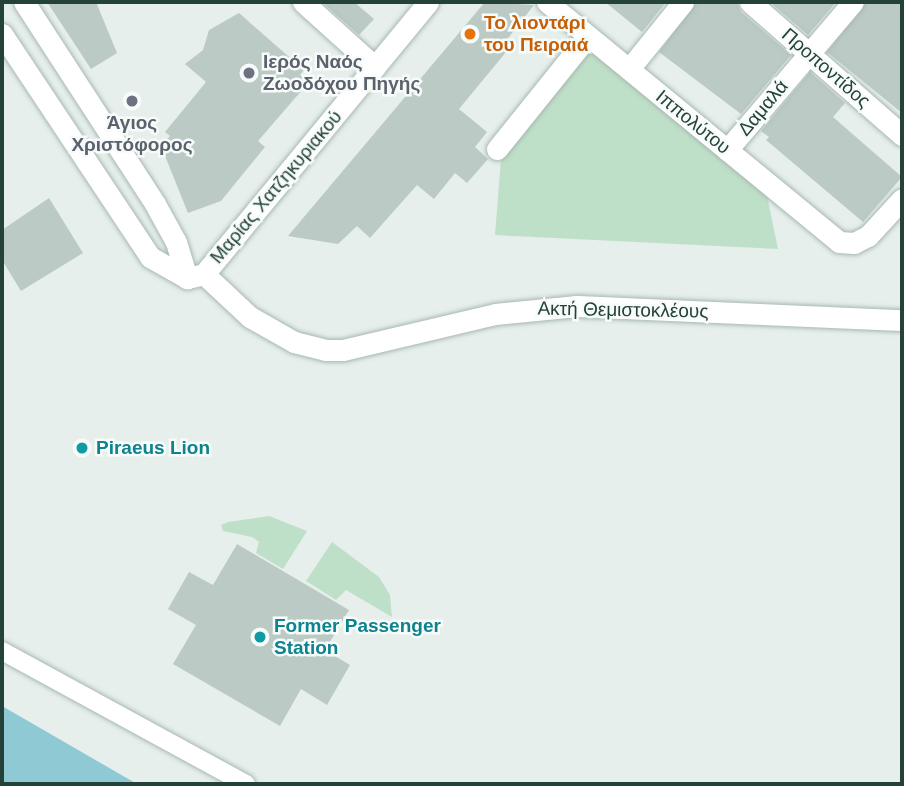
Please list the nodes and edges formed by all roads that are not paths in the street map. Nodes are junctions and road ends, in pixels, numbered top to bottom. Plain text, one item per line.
1 (24, 2) edge
2 (303, 2) edge
3 (428, 2) edge
4 (547, 2) edge
5 (683, 2) edge
6 (750, 2) edge
7 (853, 2) edge
8 (2, 34) edge
9 (588, 36) junction
10 (809, 53) junction
11 (375, 67) junction
12 (629, 69) junction
13 (902, 135) edge
14 (497, 149) dead end
15 (727, 150) junction
16 (902, 199) edge
17 (196, 276) junction
18 (902, 320) edge
19 (2, 651) edge
20 (246, 784) edge

1 - 17 street
2 - 11 street
3 - 11 street, Μαρίας Χατζηκυριακού
4 - 9 street, Ιππολύτου
5 - 12 street
6 - 10 street, Προποντίδος
7 - 10 street, Δαμαλά
8 - 17 street, Ακτή Θεμιστοκλέους
9 - 12 street, Ιππολύτου
9 - 14 street
10 - 13 street, Προποντίδος
10 - 15 street, Δαμαλά
11 - 17 street, Μαρίας Χατζηκυριακού
12 - 15 street, Ιππολύτου
15 - 16 street, Ιππολύτου
17 - 18 street, Ακτή Θεμιστοκλέους
19 - 20 lane

